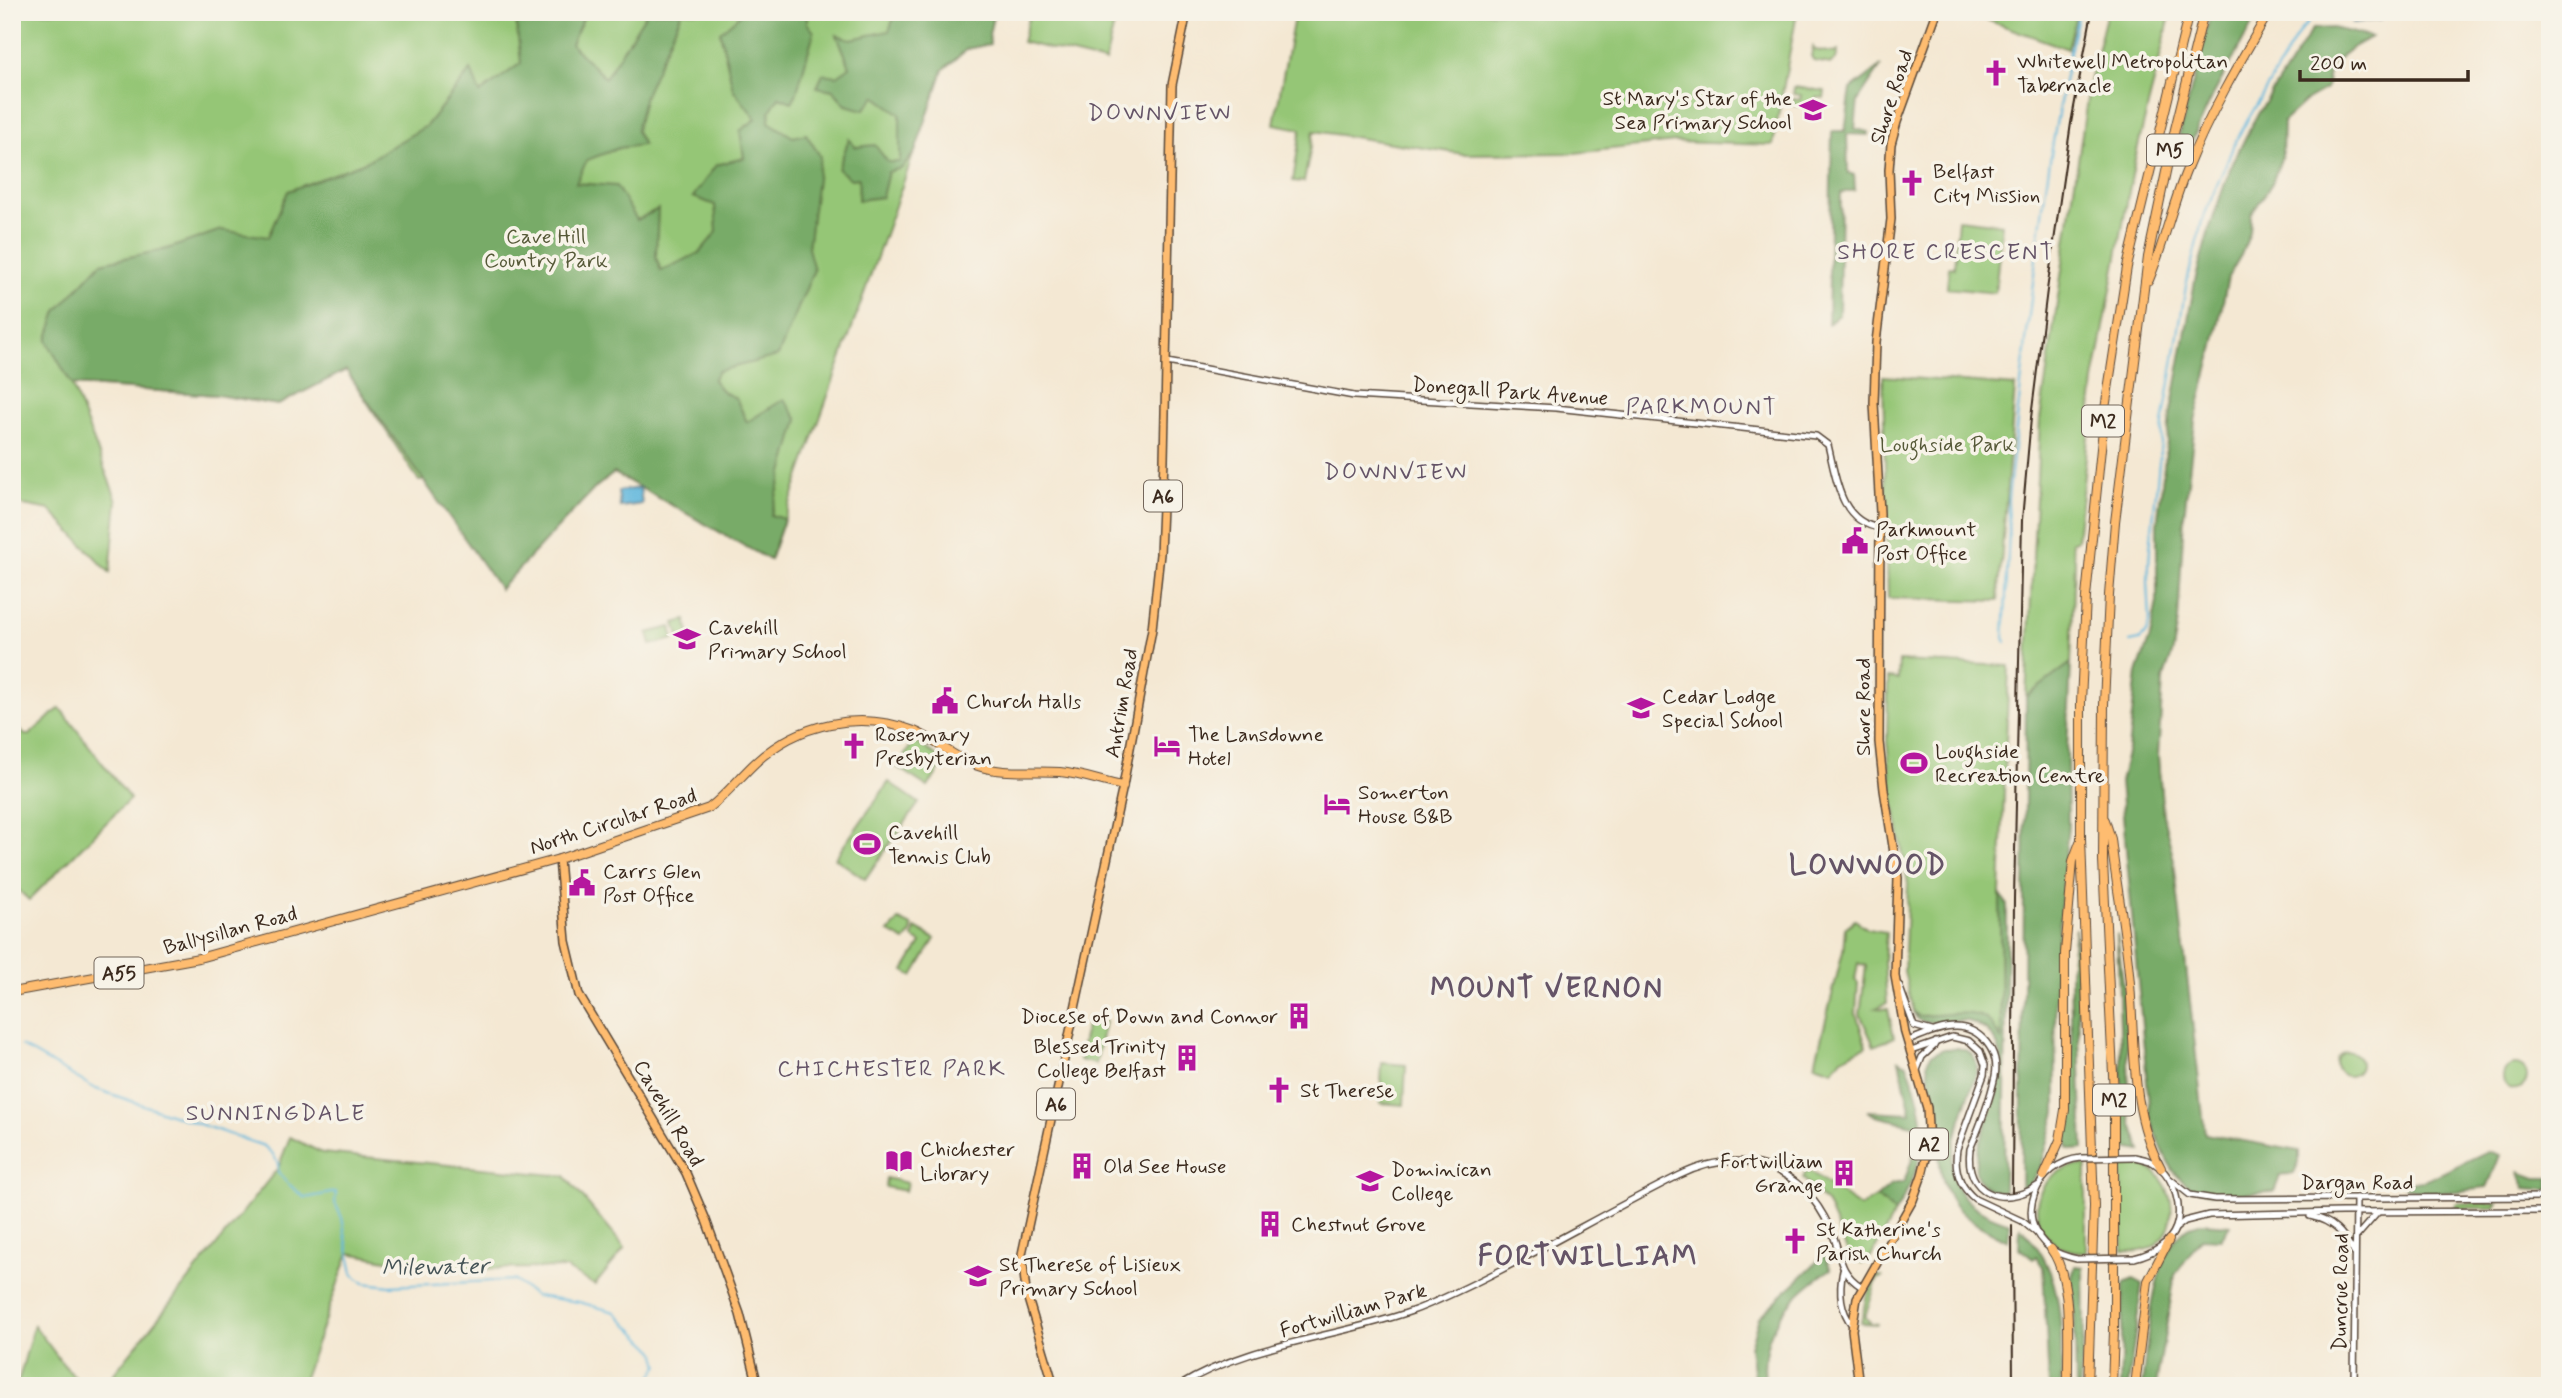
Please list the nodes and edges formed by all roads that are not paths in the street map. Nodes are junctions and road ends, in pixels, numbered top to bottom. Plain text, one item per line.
1 (1187, 12) edge
2 (1937, 12) edge
3 (2189, 12) edge
4 (2204, 12) edge
5 (2269, 12) edge
6 (2145, 289) junction
7 (1167, 362) junction
8 (1880, 528) junction
9 (1123, 786) junction
10 (2103, 814) junction
11 (2081, 838) junction
12 (559, 859) junction
13 (371, 910) joint
14 (1895, 976) junction
15 (12, 992) edge
16 (1934, 1032) junction
17 (1908, 1041) junction
18 (1936, 1042) junction
19 (1910, 1051) junction
20 (1917, 1071) junction
21 (2161, 1168) junction
22 (2044, 1176) junction
23 (2170, 1179) junction
24 (2037, 1186) junction
25 (2550, 1197) edge
26 (2356, 1198) junction
27 (2550, 1211) edge
28 (2356, 1212) junction
29 (2378, 1212) junction
30 (2302, 1214) junction
31 (2176, 1228) junction
32 (2039, 1235) junction
33 (2357, 1237) junction
34 (2169, 1240) junction
35 (2051, 1250) junction
36 (2355, 1256) junction
37 (1843, 1270) junction
38 (1862, 1287) junction
39 (1852, 1325) junction
40 (758, 1386) edge
41 (1054, 1386) edge
42 (1179, 1386) edge
43 (1859, 1386) edge
44 (2068, 1386) edge
45 (2088, 1386) edge
46 (2112, 1386) edge
47 (2135, 1386) edge
48 (2354, 1386) edge

1 - 7 main road, Antrim Road / A6
2 - 8 main road, Shore Road / A2
3 - 11 highway, M2
4 - 6 highway, M5
5 - 6 highway, M2
6 - 10 highway, M2
7 - 8 street, Donegall Park Avenue
7 - 9 main road, Antrim Road / A6
8 - 14 main road, Shore Road / A2
9 - 12 highway, North Circular Road / A55
9 - 41 main road, Antrim Road / A6
10 - 21 highway
10 - 46 highway, M2
11 - 22 highway
11 - 45 highway, M2
12 - 13 highway, North Circular Road / A55
12 - 40 main road, Cavehill Road
13 - 15 highway, Ballysillan Road / A55
14 - 16 street
14 - 17 main road, Shore Road / A2
16 - 17 street
16 - 24 street
17 - 19 main road, Shore Road / A2
18 - 19 street
18 - 20 street
18 - 32 street
19 - 20 main road, Shore Road / A2
20 - 38 main road, Shore Road / A2
21 - 22 street, bridge
21 - 23 street
22 - 24 street
23 - 26 street, Dargan Road
23 - 31 street
24 - 32 street
25 - 26 street, Dargan Road
26 - 28 street, Duncrue Road
27 - 29 street, Dargan Road
28 - 29 street, Dargan Road
28 - 30 street, Dargan Road
28 - 33 street, Duncrue Road
29 - 33 street
30 - 31 street, Dargan Road
30 - 36 street
31 - 34 street
32 - 35 street
33 - 36 street, Duncrue Road
34 - 35 street, bridge
34 - 47 highway
35 - 44 highway
36 - 48 street, Duncrue Road
37 - 38 street
37 - 39 street, Fortwilliam Park
37 - 42 street, Fortwilliam Park
38 - 39 main road, Shore Road / A2
39 - 43 main road, Shore Road / A2

